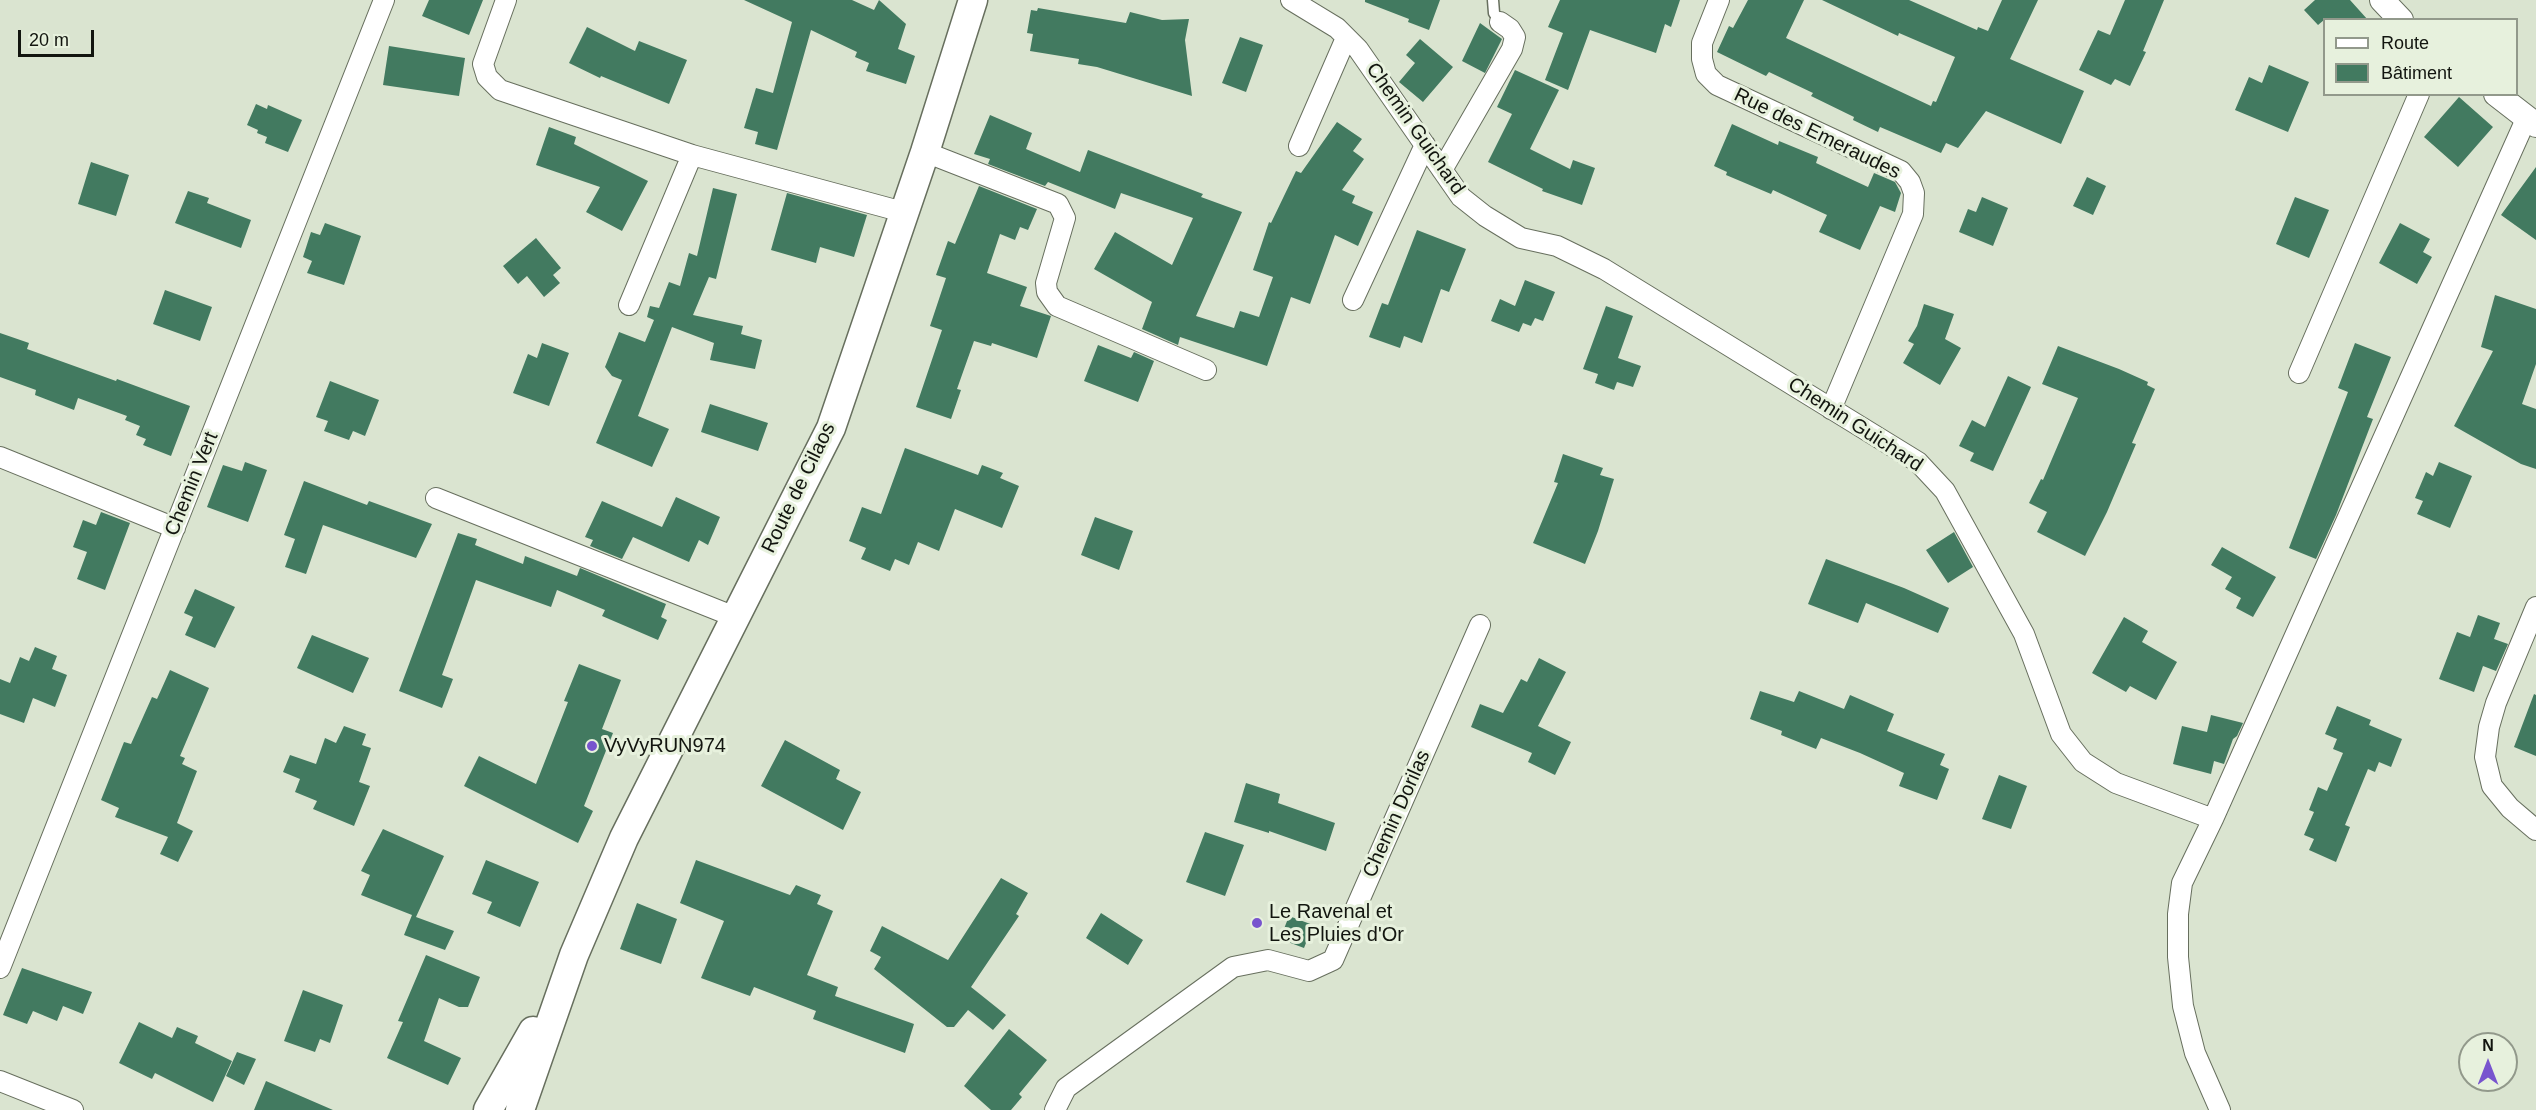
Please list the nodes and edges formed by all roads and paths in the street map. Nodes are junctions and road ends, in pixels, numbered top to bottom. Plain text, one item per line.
1 (384, 0) edge
2 (506, 0) edge
3 (973, 0) edge
4 (1291, 0) edge
5 (1493, 0) edge
6 (1719, 0) edge
7 (2382, 0) edge
8 (2399, 18) edge
9 (1500, 22) joint
10 (1346, 38) junction
11 (2419, 96) edge
12 (2499, 96) edge
13 (2532, 121) edge
14 (1425, 145) junction
15 (1299, 146) dead end
16 (925, 152) junction
17 (692, 155) junction
18 (1442, 170) junction
19 (903, 212) junction
20 (1353, 300) dead end
21 (629, 305) dead end
22 (1206, 370) dead end
23 (2299, 373) dead end
24 (1831, 409) junction
25 (0, 457) edge
26 (436, 498) dead end
27 (175, 528) junction
28 (2536, 607) edge
29 (735, 617) junction
30 (1480, 625) dead end
31 (2213, 819) junction
32 (2536, 830) edge
33 (0, 968) edge
34 (0, 1081) edge
35 (519, 1091) edge
36 (73, 1110) edge
37 (488, 1110) edge
38 (1054, 1110) edge
39 (2220, 1110) edge

1 - 27 street, Chemin Vert
2 - 17 street
3 - 16 main road, Route de Cilaos
4 - 10 street, Chemin Guichard
5 - 9 lane
6 - 24 street, Rue des Emeraudes
7 - 8 street
9 - 18 street
10 - 14 street, Chemin Guichard
10 - 15 street
11 - 23 street
12 - 13 street
13 - 31 street
14 - 18 street, Chemin Guichard
14 - 20 street
16 - 19 main road, Route de Cilaos
16 - 22 street
17 - 19 street
17 - 21 street
18 - 24 street, Chemin Guichard
19 - 29 main road, Route de Cilaos
24 - 31 street, Chemin Guichard
25 - 27 street
26 - 29 street
27 - 33 street, Chemin Vert
28 - 32 street
29 - 35 main road, Route de Cilaos
30 - 38 street, Chemin Dorilas
31 - 39 street
34 - 36 street
35 - 37 main road, Route de Cilaos

